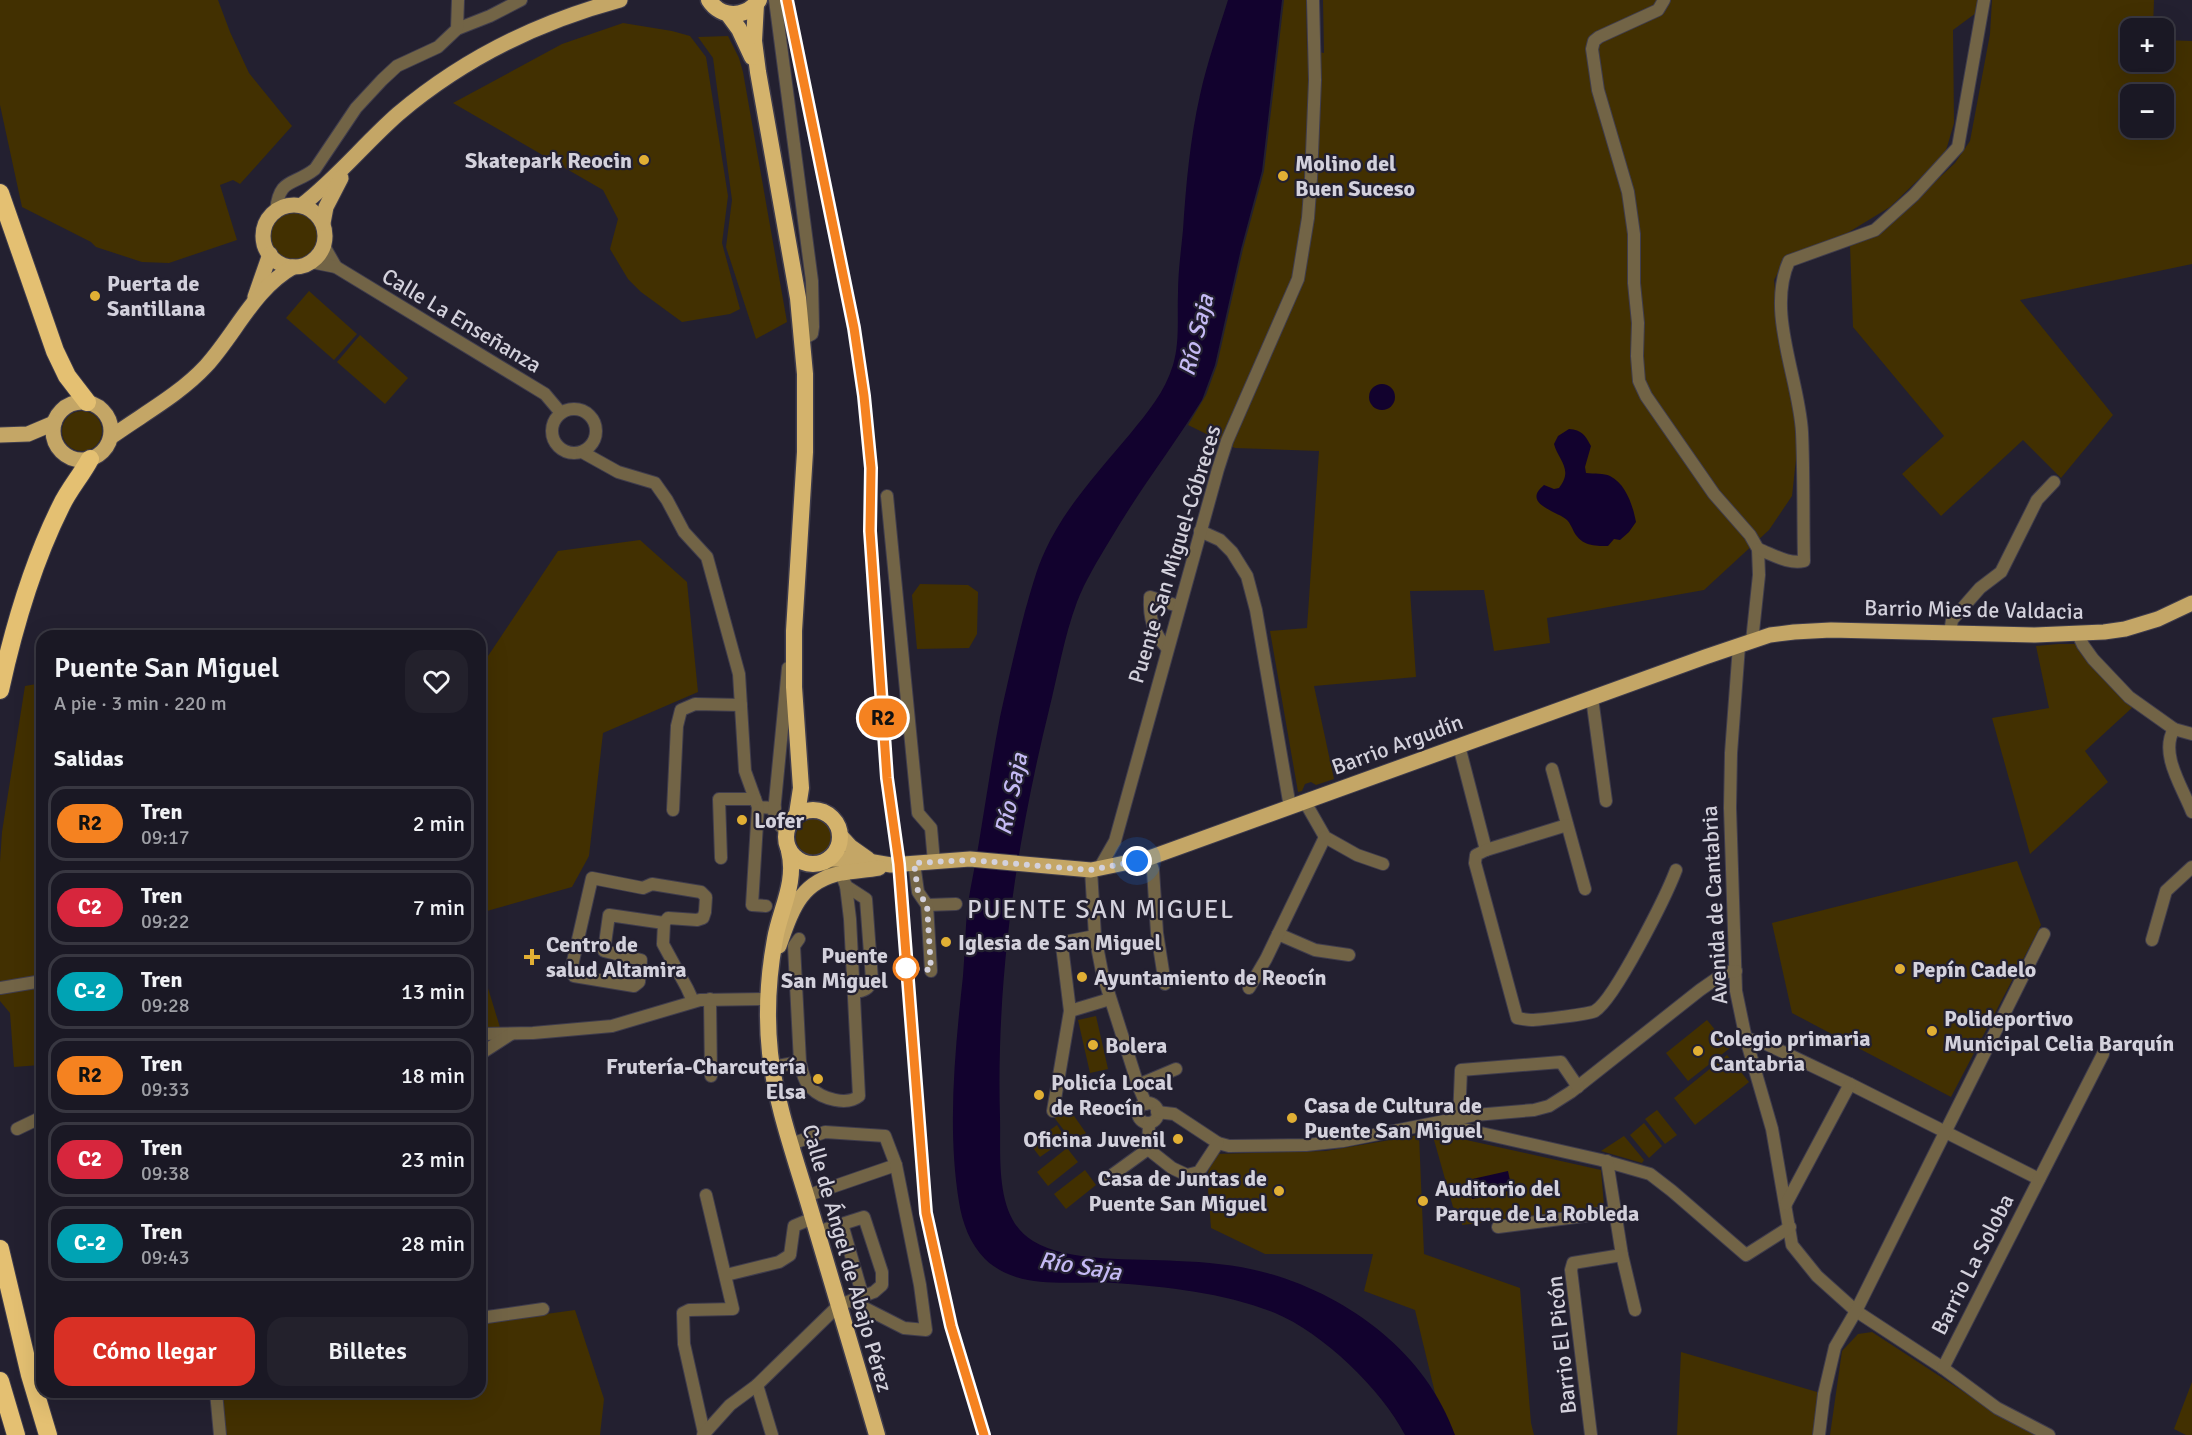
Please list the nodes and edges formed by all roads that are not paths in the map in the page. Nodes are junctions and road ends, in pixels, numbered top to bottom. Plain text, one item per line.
1 (458, 0) edge
2 (521, 0) edge
3 (620, 0) edge
4 (775, 0) edge
5 (1313, 0) edge
6 (1664, 0) edge
7 (1984, 0) edge
8 (706, 1) edge
9 (758, 2) edge
10 (728, 14) junction
11 (457, 29) junction
12 (758, 72) junction
13 (351, 163) junction
14 (0, 193) edge
15 (302, 206) junction
16 (276, 211) junction
17 (323, 223) junction
18 (324, 246) junction
19 (270, 254) junction
20 (311, 262) junction
21 (293, 267) junction
22 (336, 267) junction
23 (254, 300) junction
24 (803, 339) junction
25 (95, 406) junction
26 (150, 409) junction
27 (561, 413) junction
28 (54, 423) junction
29 (28, 434) junction
30 (0, 435) edge
31 (111, 437) junction
32 (56, 444) junction
33 (582, 452) junction
34 (90, 459) junction
35 (2054, 482) dead end
36 (887, 496) dead end
37 (1200, 531) junction
38 (1758, 549) junction
39 (2192, 603) edge
40 (1178, 606) junction
41 (794, 631) junction
42 (1950, 633) junction
43 (2078, 634) junction
44 (1746, 644) junction
45 (1167, 648) junction
46 (0, 690) edge
47 (1592, 698) junction
48 (741, 705) junction
49 (2174, 729) junction
50 (2192, 734) edge
51 (798, 741) junction
52 (1460, 746) junction
53 (1552, 769) dead end
54 (1606, 801) dead end
55 (757, 803) junction
56 (1297, 804) junction
57 (775, 808) junction
58 (673, 810) dead end
59 (819, 810) junction
60 (2192, 812) edge
61 (797, 814) junction
62 (1567, 825) junction
63 (786, 832) junction
64 (840, 835) junction
65 (1325, 837) junction
66 (1115, 841) junction
67 (1486, 850) junction
68 (789, 851) junction
69 (721, 858) dead end
70 (1149, 858) junction
71 (871, 861) junction
72 (934, 862) junction
73 (914, 863) junction
74 (1124, 864) junction
75 (1383, 864) dead end
76 (832, 865) junction
77 (891, 865) junction
78 (2192, 867) edge
79 (1094, 870) junction
80 (1676, 870) dead end
81 (1585, 889) dead end
82 (786, 898) junction
83 (956, 904) dead end
84 (927, 905) junction
85 (766, 906) dead end
86 (664, 923) junction
87 (1278, 934) junction
88 (2044, 934) dead end
89 (1095, 936) junction
90 (799, 939) dead end
91 (2152, 940) dead end
92 (1349, 955) dead end
93 (931, 970) dead end
94 (1736, 970) junction
95 (770, 976) junction
96 (36, 982) edge
97 (1165, 984) dead end
98 (0, 988) edge
99 (1249, 988) dead end
100 (855, 992) junction
101 (711, 999) junction
102 (768, 999) junction
103 (1110, 999) junction
104 (693, 1001) junction
105 (1070, 1011) junction
106 (512, 1033) junction
107 (486, 1034) edge
108 (1746, 1039) junction
109 (486, 1050) edge
110 (2103, 1054) dead end
111 (801, 1062) junction
112 (772, 1067) junction
113 (1176, 1069) dead end
114 (711, 1076) dead end
115 (1850, 1084) junction
116 (1138, 1085) junction
117 (1578, 1087) junction
118 (1146, 1104) junction
119 (1053, 1111) dead end
120 (1157, 1112) junction
121 (1483, 1114) junction
122 (1459, 1119) junction
123 (36, 1120) edge
124 (1149, 1123) junction
125 (1437, 1124) junction
126 (17, 1129) dead end
127 (1946, 1132) junction
128 (1507, 1138) junction
129 (1218, 1143) junction
130 (791, 1144) junction
131 (1148, 1149) junction
132 (1607, 1161) junction
133 (897, 1165) junction
134 (1108, 1178) dead end
135 (2039, 1179) junction
136 (706, 1195) dead end
137 (806, 1196) junction
138 (1786, 1204) junction
139 (1615, 1212) junction
140 (842, 1224) junction
141 (815, 1225) junction
142 (1498, 1227) dead end
143 (1790, 1227) junction
144 (0, 1249) edge
145 (1622, 1255) junction
146 (726, 1275) junction
147 (857, 1299) junction
148 (543, 1309) dead end
149 (1635, 1310) dead end
150 (1856, 1311) junction
151 (486, 1317) edge
152 (1943, 1368) junction
153 (0, 1381) edge
154 (757, 1385) junction
155 (36, 1395) edge
156 (37, 1398) edge
157 (217, 1398) edge
158 (703, 1434) edge
159 (16, 1435) edge
160 (48, 1435) edge
161 (220, 1435) edge
162 (772, 1435) edge
163 (877, 1435) edge
164 (1591, 1435) edge
165 (1820, 1435) edge
166 (2049, 1435) edge

1 - 11 street
2 - 11 street
3 - 13 main road
4 - 24 street
5 - 37 street, Puente San Miguel-Cóbreces
6 - 38 street
7 - 38 street
8 - 10 highway
9 - 10 highway
9 - 12 highway
10 - 12 highway
11 - 16 street
12 - 24 highway
13 - 15 main road
13 - 17 main road
14 - 25 highway
15 - 16 main road
15 - 17 main road
16 - 19 main road
17 - 18 main road
18 - 20 main road
18 - 22 street, Calle La Enseñanza
19 - 21 main road
19 - 23 main road
20 - 21 main road
20 - 22 street, Calle La Enseñanza
21 - 23 main road
22 - 27 street, Calle La Enseñanza
23 - 26 main road
24 - 41 highway
25 - 26 main road
25 - 28 main road
25 - 31 main road
26 - 31 main road
27 - 33 street
27 - 33 street
28 - 29 main road
28 - 32 main road
29 - 30 main road
29 - 32 main road
31 - 34 main road
32 - 34 main road
33 - 48 street
34 - 46 highway
35 - 42 street
36 - 72 street
37 - 40 street, Puente San Miguel-Cóbreces
37 - 56 street
38 - 44 street, Avenida de Cantabria
39 - 43 main road, Barrio Mies de Valdacia
40 - 45 street, Puente San Miguel-Cóbreces
40 - 45 street
41 - 51 highway
41 - 57 street
42 - 43 main road, Barrio Mies de Valdacia
42 - 44 main road, Barrio Mies de Valdacia
43 - 49 street
44 - 47 main road, Barrio Argudín
44 - 94 street, Avenida de Cantabria
45 - 66 street, Puente San Miguel-Cóbreces
47 - 52 main road, Barrio Argudín
47 - 54 street
48 - 55 street
48 - 58 street
49 - 50 street
49 - 60 street
51 - 59 highway
51 - 61 highway
52 - 56 main road, Barrio Argudín
52 - 67 street
53 - 62 street
55 - 57 street
55 - 69 street
55 - 85 street
56 - 65 street
56 - 70 main road, Barrio Argudín
57 - 63 street
59 - 61 highway
59 - 64 highway
61 - 63 highway
62 - 67 street
62 - 81 street
63 - 68 highway
64 - 71 main road
64 - 76 highway
65 - 75 street
65 - 87 street
66 - 74 street
66 - 79 street, Puente San Miguel-Cóbreces
67 - 80 street
68 - 76 highway
68 - 82 highway
70 - 74 main road, Barrio Argudín
70 - 97 street
71 - 76 main road
71 - 77 main road
72 - 73 main road, Barrio Argudín
72 - 79 main road, Barrio Argudín
73 - 77 main road, Barrio Argudín
73 - 84 street
74 - 79 main road, Barrio Argudín
76 - 77 main road
76 - 82 highway
76 - 95 main road
76 - 100 street
76 - 100 street
78 - 91 street
79 - 89 street
82 - 95 highway, Calle de Ángel de Abajo Pérez
83 - 84 street
84 - 93 street
86 - 86 street
86 - 104 street
87 - 92 street
87 - 99 street
88 - 127 street
89 - 103 street
89 - 105 street
90 - 111 street
94 - 108 street, Avenida de Cantabria
94 - 117 street
95 - 102 highway, Calle de Ángel de Abajo Pérez
96 - 98 street
100 - 111 street
101 - 102 street
101 - 104 street
101 - 114 street
102 - 112 highway, Calle de Ángel de Abajo Pérez
103 - 105 street
103 - 116 street
104 - 106 street
105 - 119 street
106 - 107 street
106 - 109 street
108 - 115 street, Barrio La Soloba
108 - 138 street, Avenida de Cantabria
110 - 135 street, Barrio La Soloba
111 - 112 street
112 - 130 highway, Calle de Ángel de Abajo Pérez
113 - 116 street
115 - 127 street, Barrio La Soloba
115 - 138 street
116 - 118 street
117 - 121 street
117 - 122 street
118 - 120 street
118 - 124 street
120 - 124 street
120 - 129 street
121 - 122 street
121 - 128 street
122 - 125 street
123 - 126 street
124 - 131 street
125 - 128 street
125 - 129 street
127 - 135 street, Barrio La Soloba
127 - 150 street
128 - 132 street
129 - 131 street
130 - 133 street
130 - 137 highway, Calle de Ángel de Abajo Pérez
131 - 134 street
132 - 139 street
132 - 143 street
133 - 137 street
133 - 147 street
135 - 152 street, Barrio La Soloba
136 - 146 street
137 - 141 highway, Calle de Ángel de Abajo Pérez
138 - 143 street, Avenida de Cantabria
139 - 142 street
139 - 145 street
140 - 141 street
140 - 147 street
140 - 147 street
141 - 146 street
141 - 147 highway, Calle de Ángel de Abajo Pérez
143 - 150 street, Avenida de Cantabria
144 - 155 highway
145 - 149 street
145 - 164 street, Barrio El Picón
146 - 158 street
147 - 154 street
147 - 163 highway, Calle de Ángel de Abajo Pérez
148 - 151 street
150 - 152 street, Avenida de Cantabria
150 - 165 street
152 - 166 street, Avenida de Cantabria
153 - 159 highway
154 - 158 street
154 - 162 street
156 - 160 highway
157 - 161 street

